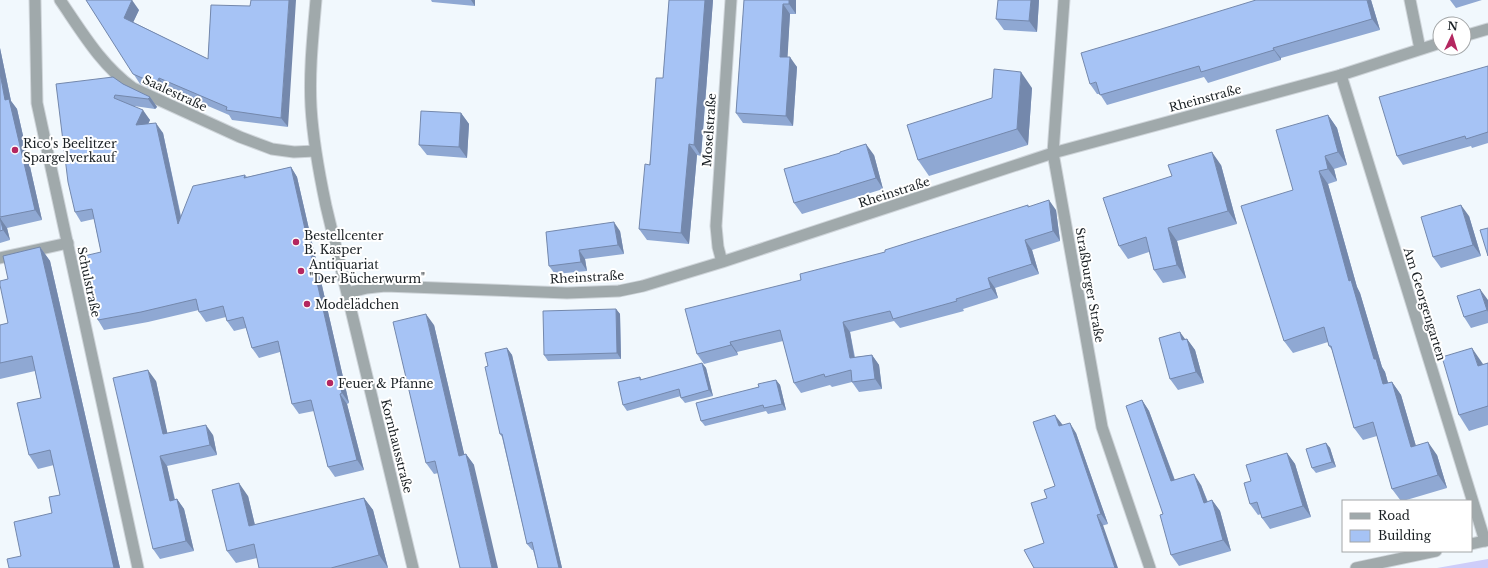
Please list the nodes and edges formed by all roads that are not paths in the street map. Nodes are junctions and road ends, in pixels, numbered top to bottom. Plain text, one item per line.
1 (35, 0) edge
2 (60, 0) edge
3 (316, 0) edge
4 (731, 0) edge
5 (1064, 0) edge
6 (1410, 0) edge
7 (1488, 29) edge
8 (1472, 34) edge
9 (1432, 45) edge
10 (1420, 49) junction
11 (1341, 75) junction
12 (315, 151) junction
13 (1054, 153) junction
14 (68, 243) junction
15 (0, 258) edge
16 (722, 262) junction
17 (347, 293) junction
18 (1486, 540) edge
19 (1472, 544) edge
20 (1431, 552) edge
21 (138, 568) edge
22 (413, 568) edge
23 (1150, 568) edge
24 (1356, 568) edge

1 - 14 street, Schulstraße
2 - 12 street, Saalestraße
3 - 12 street, Kornhausstraße
4 - 16 street, Moselstraße
5 - 13 street, Straßburger Straße
6 - 10 street
7 - 8 street
9 - 10 street, Rheinstraße
10 - 11 street, Rheinstraße
11 - 13 street, Rheinstraße
11 - 18 street, Am Georgengarten
12 - 17 street, Kornhausstraße
13 - 16 street, Rheinstraße
13 - 23 street, Straßburger Straße
14 - 15 street
14 - 21 street, Schulstraße
16 - 17 street, Rheinstraße
17 - 22 street, Kornhausstraße
18 - 19 street, Am Georgengarten
20 - 24 street

